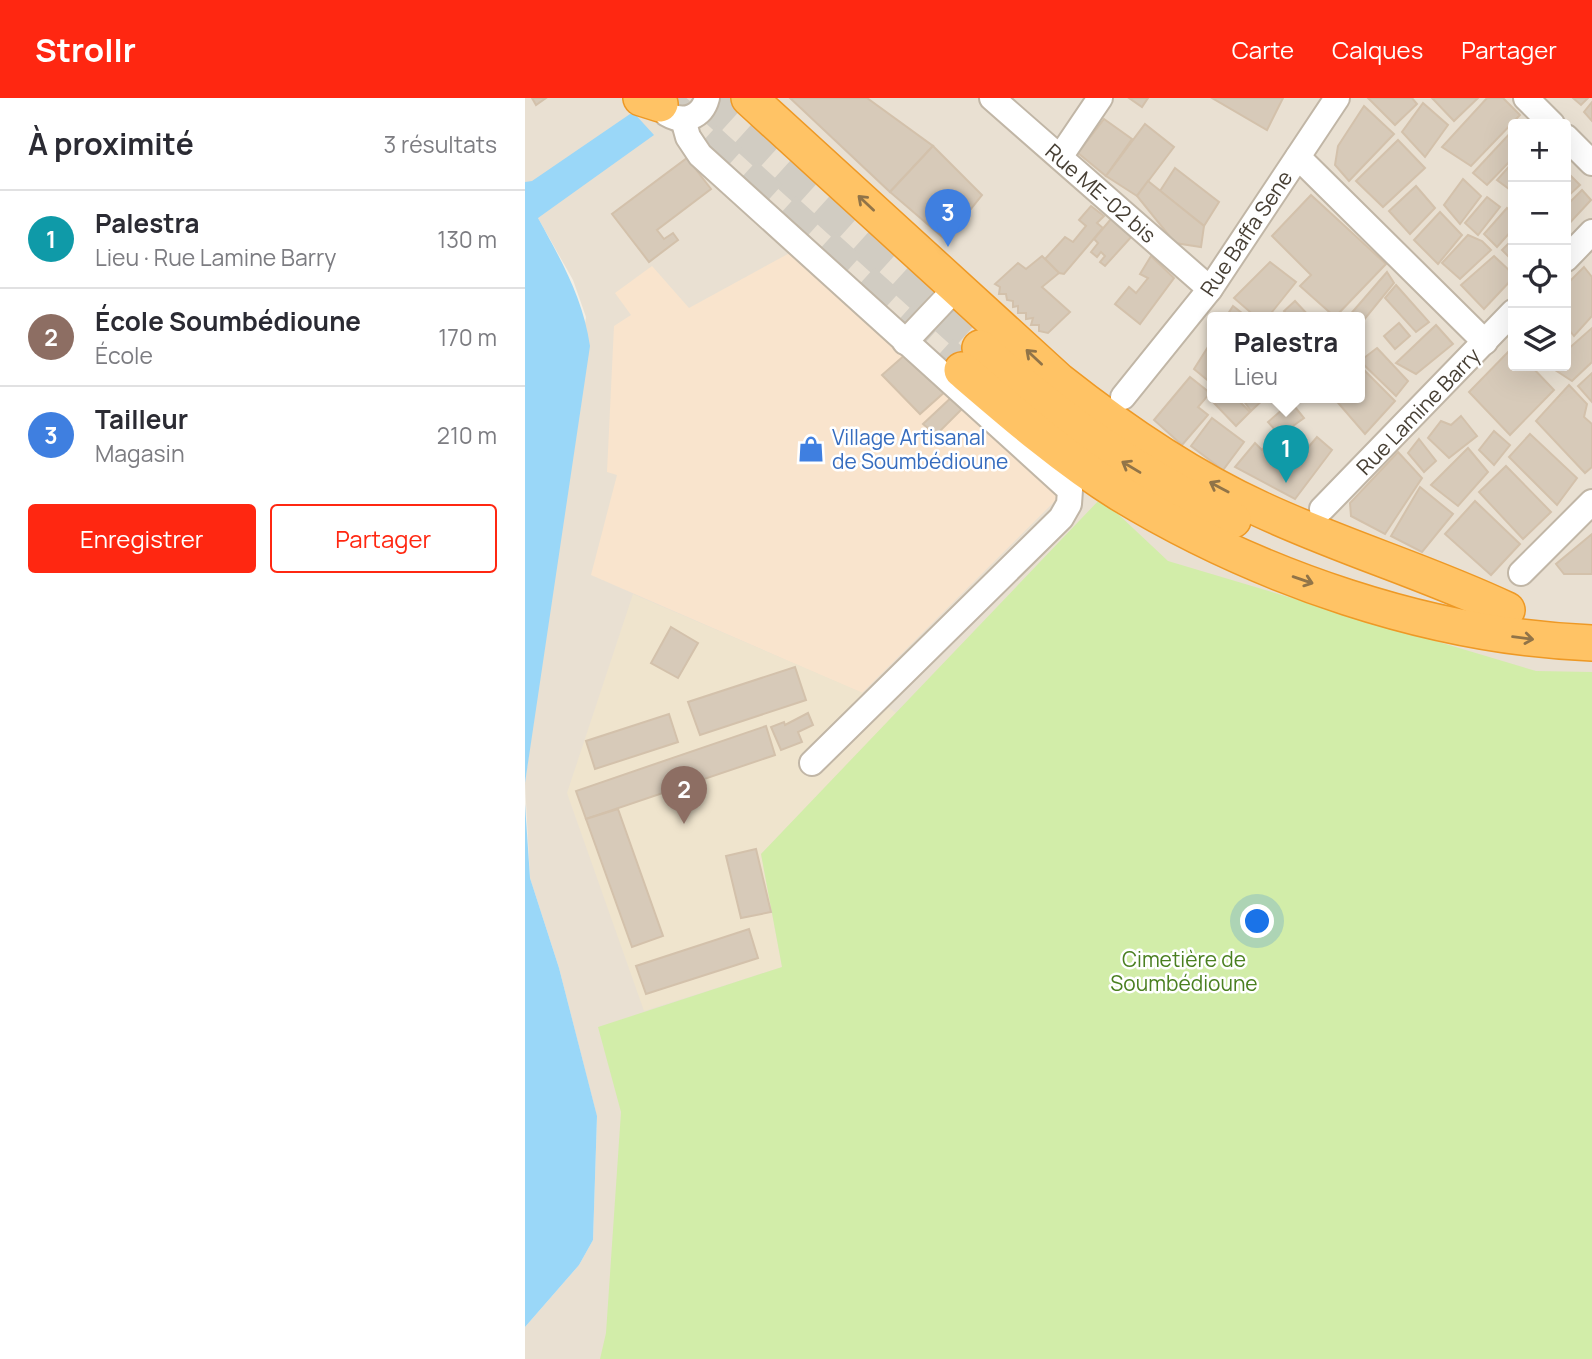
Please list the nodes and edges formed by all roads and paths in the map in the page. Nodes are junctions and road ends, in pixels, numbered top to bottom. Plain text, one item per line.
1 (707, 98) edge
2 (749, 98) edge
3 (992, 98) edge
4 (1100, 98) edge
5 (1337, 98) edge
6 (1526, 98) edge
7 (660, 105) edge
8 (1547, 119) edge
9 (1571, 142) edge
10 (1060, 156) junction
11 (1298, 156) junction
12 (1592, 163) edge
13 (1592, 232) edge
14 (1571, 253) edge
15 (957, 287) junction
16 (1210, 289) junction
17 (1508, 317) edge
18 (905, 342) junction
19 (1485, 342) junction
20 (1123, 397) dead end
21 (1592, 502) edge
22 (1322, 509) dead end
23 (1521, 573) dead end
24 (1507, 610) junction
25 (1592, 618) edge
26 (1592, 643) edge
27 (812, 763) dead end

1 - 7 street
15 -> 2 highway
3 - 10 street, Rue ME-02 bis
4 - 10 street
5 - 11 street, Rue Baffa Sene
6 - 8 street
7 - 18 street
9 - 12 street
10 - 16 street, Rue ME-02 bis
11 - 16 street, Rue Baffa Sene
11 - 19 street
13 - 14 street
15 - 18 street
24 -> 15 highway
16 - 20 street, Rue Baffa Sene
17 - 19 street, Rue Lamine Barry
18 - 27 street
19 - 22 street, Rue Lamine Barry
21 - 23 street
24 - 25 highway
24 -> 26 highway

